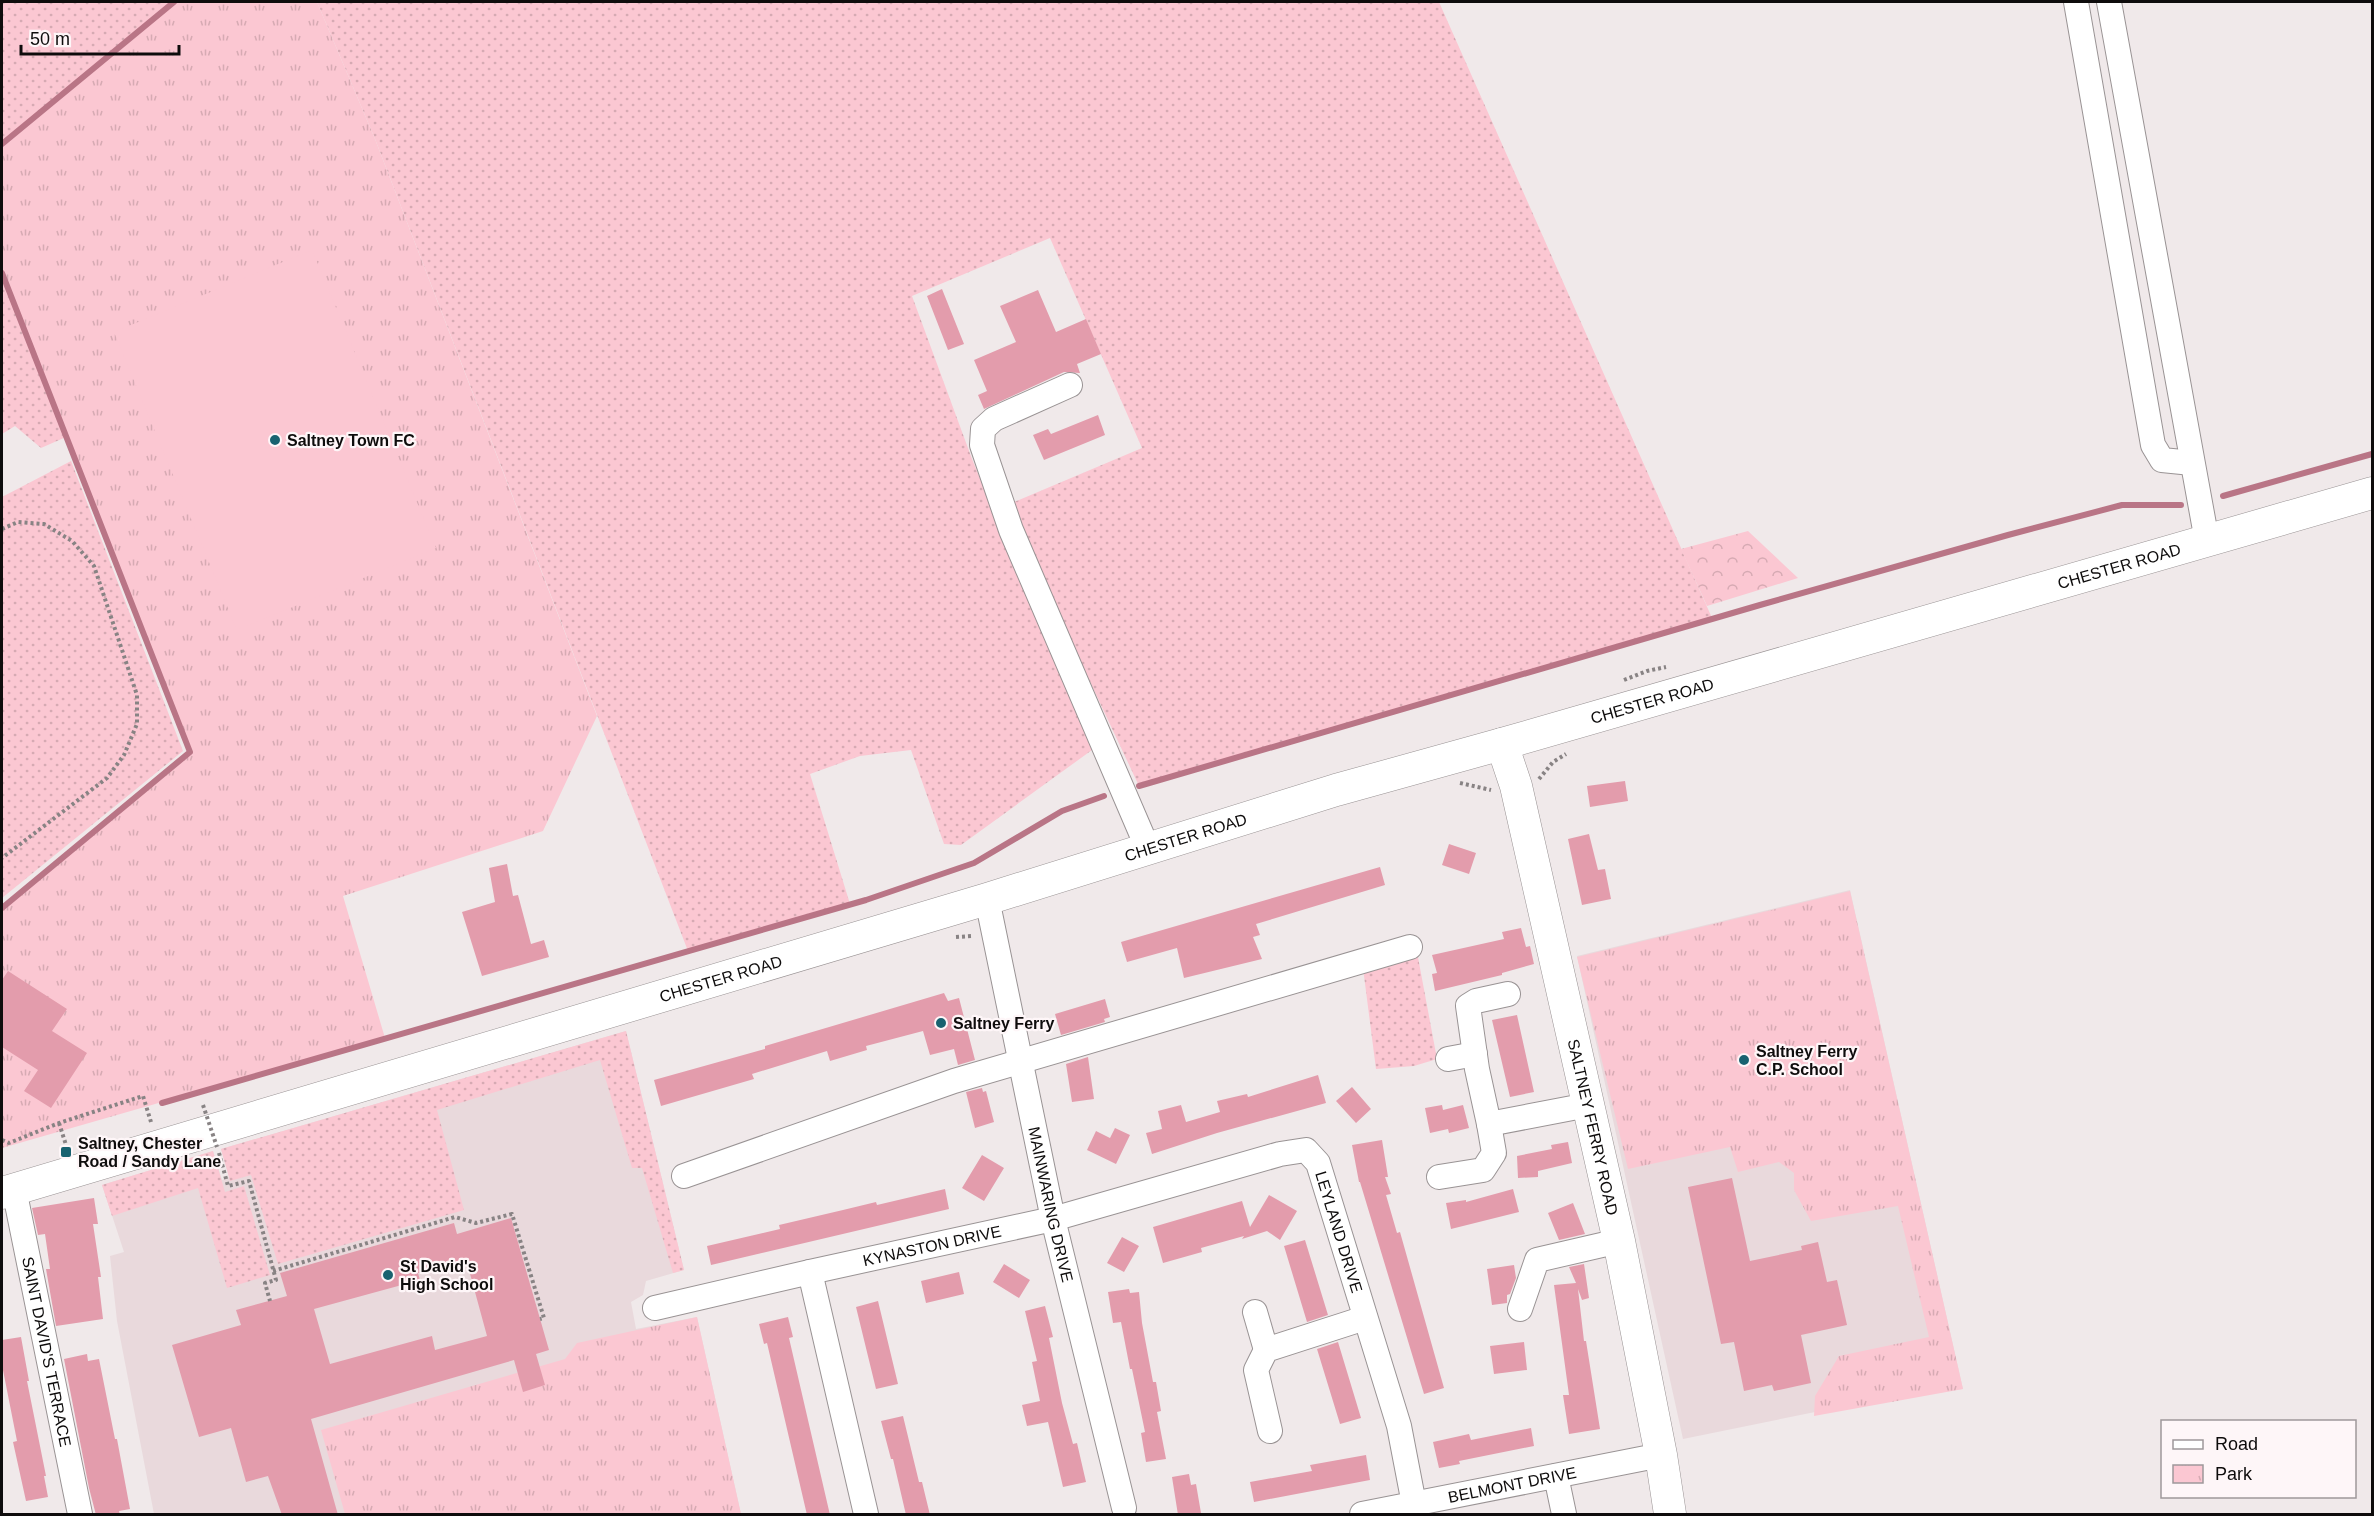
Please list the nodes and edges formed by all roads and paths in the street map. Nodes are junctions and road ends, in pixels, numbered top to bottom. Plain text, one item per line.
1 (2076, 2) edge
2 (2109, 2) edge
3 (1070, 385) dead end
4 (2192, 463) junction
5 (2373, 493) edge
6 (2, 529) edge
7 (2207, 542) junction
8 (1502, 744) junction
9 (1148, 849) junction
10 (2, 858) edge
11 (987, 899) junction
12 (1410, 947) dead end
13 (1508, 994) dead end
14 (1474, 1054) junction
15 (1448, 1059) dead end
16 (1020, 1061) junction
17 (203, 1105) dead end
18 (1588, 1105) junction
19 (161, 1119) dead end
20 (1489, 1124) junction
21 (2, 1140) edge
22 (217, 1147) dead end
23 (223, 1167) dead end
24 (684, 1176) dead end
25 (1438, 1177) dead end
26 (8, 1191) edge
27 (1053, 1219) junction
28 (1619, 1241) junction
29 (273, 1271) junction
30 (810, 1272) junction
31 (270, 1301) dead end
32 (655, 1308) dead end
33 (1520, 1309) dead end
34 (1255, 1312) dead end
35 (1365, 1318) junction
36 (540, 1319) dead end
37 (1266, 1350) junction
38 (1270, 1431) dead end
39 (1661, 1455) junction
40 (1556, 1476) junction
41 (1405, 1508) edge
42 (1128, 1512) edge
43 (80, 1515) edge
44 (866, 1515) edge
45 (1362, 1515) edge
46 (1564, 1515) edge
47 (1670, 1515) edge

1 - 4 street
2 - 4 street
3 - 9 street
4 - 7 street
5 - 7 main road, CHESTER ROAD
6 - 10 path
7 - 8 main road, CHESTER ROAD
8 - 9 main road, CHESTER ROAD
8 - 18 main road, SALTNEY FERRY ROAD
9 - 11 main road, CHESTER ROAD
11 - 16 street, MAINWARING DRIVE
11 - 26 main road, CHESTER ROAD
12 - 16 street
13 - 14 street
14 - 15 street
14 - 20 street
16 - 24 street
16 - 27 street, MAINWARING DRIVE
17 - 22 path, bridge
18 - 20 street
18 - 28 main road, SALTNEY FERRY ROAD
19 - 21 path
20 - 25 street
23 - 29 path
26 - 43 street, SAINT DAVID'S TERRACE
27 - 30 street, KYNASTON DRIVE
27 - 35 street, LEYLAND DRIVE
27 - 42 street, MAINWARING DRIVE
28 - 33 street
28 - 39 main road, SALTNEY FERRY ROAD
29 - 31 path
29 - 36 path
30 - 32 street, KYNASTON DRIVE
30 - 44 street
34 - 37 street
35 - 37 street
35 - 41 street, LEYLAND DRIVE
37 - 38 street
39 - 40 street, BELMONT DRIVE
39 - 47 main road, SALTNEY FERRY ROAD
40 - 41 street, BELMONT DRIVE
40 - 46 street
41 - 45 street, BELMONT DRIVE

